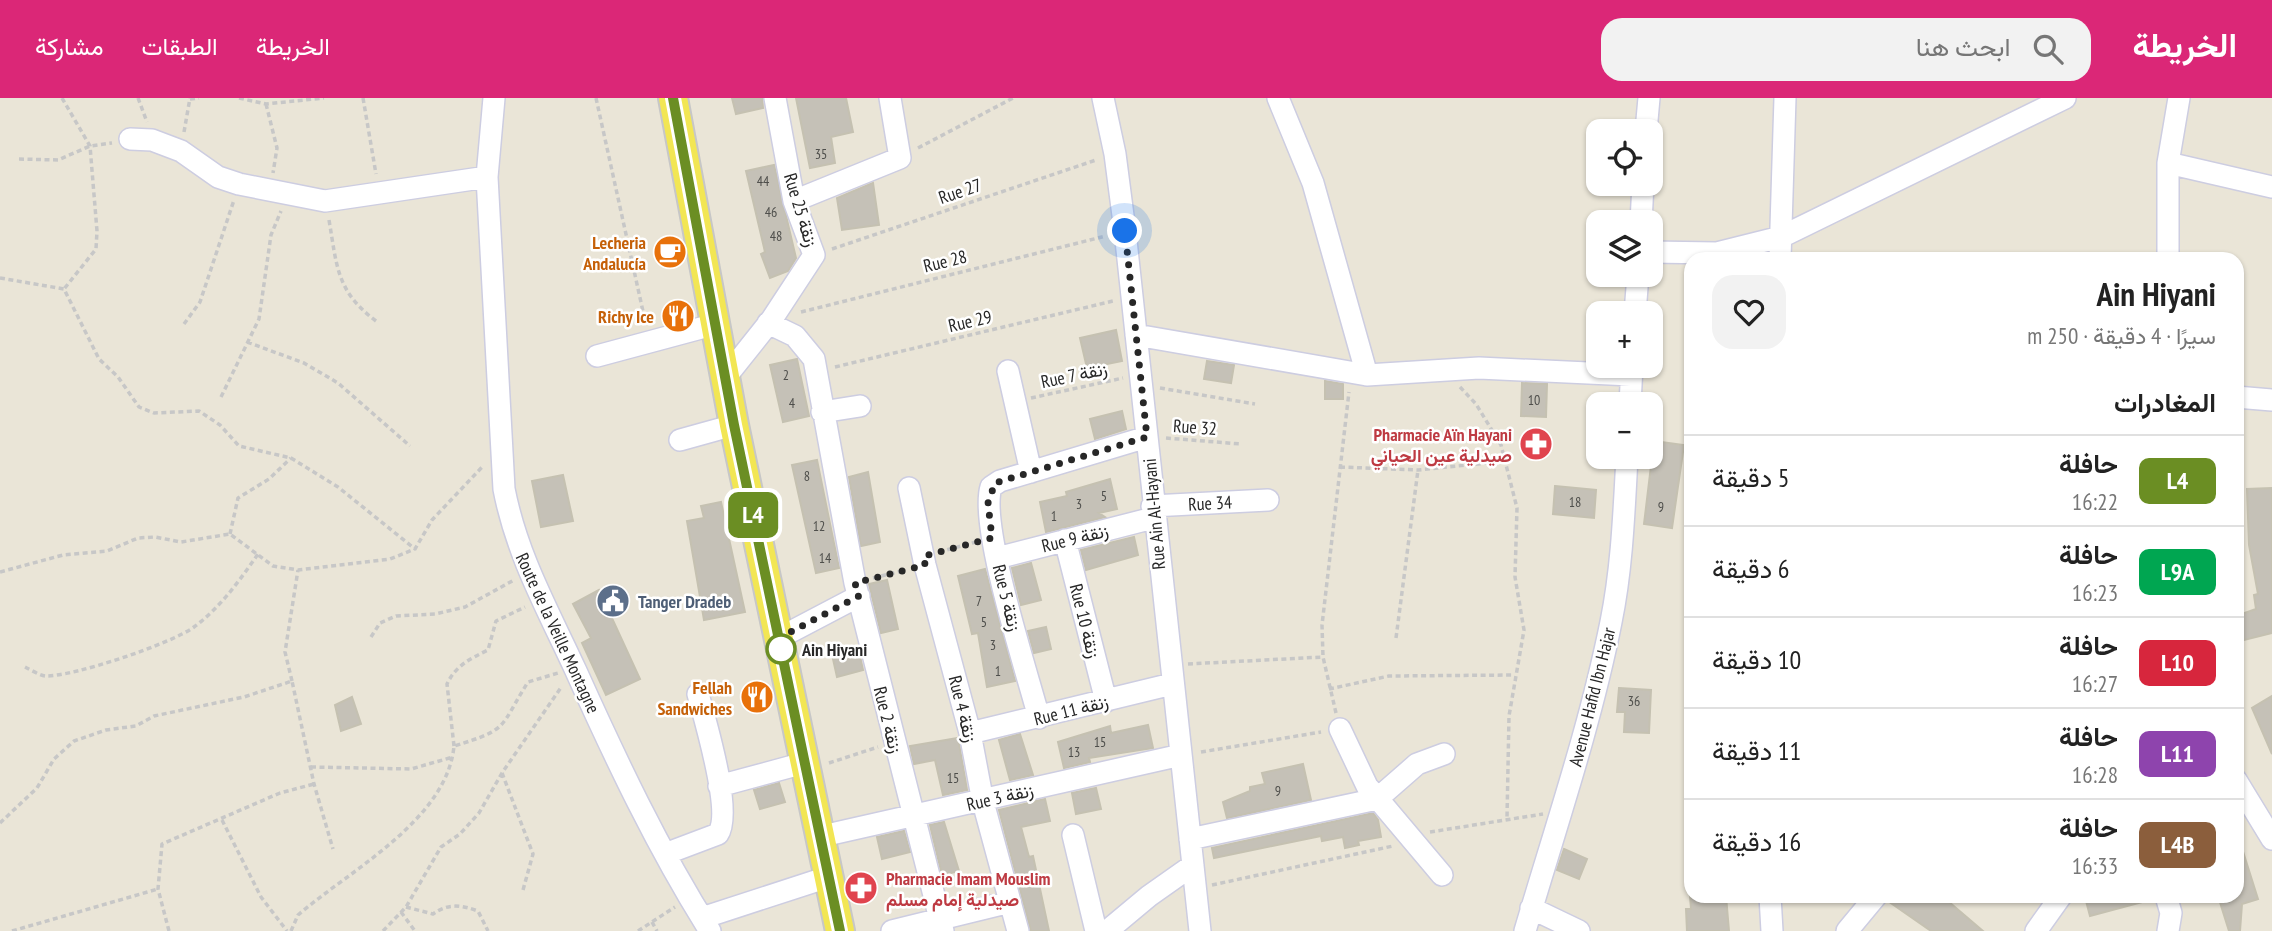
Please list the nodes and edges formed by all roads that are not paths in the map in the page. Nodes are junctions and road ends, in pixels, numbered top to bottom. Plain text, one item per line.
1 (494, 98) edge
2 (673, 98) edge
3 (775, 98) edge
4 (890, 98) edge
5 (1103, 98) edge
6 (1278, 98) edge
7 (1649, 98) edge
8 (1785, 98) edge
9 (2065, 98) edge
10 (2179, 98) edge
11 (1648, 119) edge
12 (130, 139) road end
13 (2168, 163) junction
14 (487, 177) junction
15 (2272, 187) edge
16 (794, 201) junction
17 (1781, 237) junction
18 (1663, 252) edge
19 (1721, 252) edge
20 (1780, 252) edge
21 (2168, 252) edge
22 (1684, 253) edge
23 (770, 321) junction
24 (716, 324) junction
25 (1136, 335) junction
26 (597, 356) dead end
27 (1586, 370) edge
28 (1009, 371) dead end
29 (1359, 374) junction
30 (725, 378) junction
31 (2244, 398) edge
32 (2272, 400) edge
33 (860, 406) dead end
34 (822, 412) junction
35 (734, 425) junction
36 (1147, 437) junction
37 (680, 440) dead end
38 (1626, 469) edge
39 (1031, 472) junction
40 (909, 488) dead end
41 (1268, 500) dead end
42 (1153, 512) junction
43 (1065, 540) junction
44 (994, 548) junction
45 (857, 590) junction
46 (779, 638) junction
47 (1171, 674) junction
48 (698, 694) dead end
49 (1106, 701) junction
50 (1039, 718) junction
51 (1340, 729) road end
52 (970, 733) junction
53 (1444, 754) dead end
54 (1181, 755) junction
55 (811, 765) junction
56 (719, 786) junction
57 (2244, 793) edge
58 (1377, 799) junction
59 (983, 802) junction
60 (914, 817) junction
61 (1073, 835) dead end
62 (818, 837) junction
63 (1190, 839) junction
64 (2272, 839) edge
65 (664, 854) junction
66 (1194, 865) junction
67 (1442, 875) dead end
68 (828, 877) junction
69 (1010, 902) junction
70 (1770, 903) edge
71 (1870, 903) edge
72 (2056, 903) edge
73 (2168, 903) edge
74 (1531, 908) junction
75 (1199, 923) edge
76 (706, 925) edge
77 (941, 925) edge
78 (840, 931) edge
79 (892, 931) edge
80 (1018, 931) edge
81 (1096, 931) edge
82 (1107, 931) edge
83 (1181, 931) edge
84 (1525, 931) edge
85 (1579, 931) edge
86 (1772, 931) edge
87 (1847, 931) edge
88 (2036, 931) edge
89 (2168, 931) edge

1 - 14 street, Route de la Veille Montagne
2 - 24 main road
3 - 16 street, Rue 25 زنقة
4 - 16 street
5 - 25 street, Rue Ain Al-Hayani
6 - 29 street
7 - 11 street
8 - 17 street
9 - 17 street
10 - 13 street
12 - 14 street
13 - 15 street
13 - 21 street
14 - 65 street, Route de la Veille Montagne
16 - 23 street, Rue 25 زنقة
17 - 19 street
17 - 20 street
18 - 22 street
23 - 30 street, Rue 25 زنقة
23 - 34 street, Rue 2 زنقة
24 - 26 street
24 - 30 main road
25 - 29 street
25 - 36 street, Rue Ain Al-Hayani
27 - 29 street
28 - 39 street
30 - 35 main road
31 - 32 street
33 - 34 street
34 - 45 street, Rue 2 زنقة
35 - 37 street
35 - 46 main road
36 - 39 street
36 - 42 street, Rue Ain Al-Hayani
38 - 74 street, Avenue Hafid Ibn Hajar
39 - 44 street, Rue 5 زنقة
40 - 52 street, Rue 4 زنقة
41 - 42 street, Rue 34
42 - 43 street, Rue 9 زنقة
42 - 47 street, Rue Ain Al-Hayani
43 - 44 street, Rue 9 زنقة
43 - 49 street, Rue 10 زنقة
44 - 50 street, Rue 5 زنقة
45 - 46 street
45 - 60 street, Rue 2 زنقة
46 - 55 main road
47 - 49 street, Rue 11 زنقة
47 - 54 street, Rue Ain Al-Hayani
48 - 56 street
49 - 50 street, Rue 11 زنقة
50 - 52 street, Rue 11 زنقة
51 - 58 street
52 - 59 street, Rue 4 زنقة
53 - 58 street
54 - 59 street, Rue 3 زنقة
54 - 63 street, Rue Ain Al-Hayani
55 - 56 street
55 - 62 main road
56 - 65 street
57 - 64 street
58 - 63 street
58 - 67 street
59 - 60 street, Rue 3 زنقة
59 - 69 street, Rue 4 زنقة
60 - 62 street, Rue 3 زنقة
60 - 77 street, Rue 2 زنقة
61 - 81 street
62 - 68 main road
63 - 66 street, Rue Ain Al-Hayani
65 - 76 street, Route de la Veille Montagne
66 - 75 street, Rue Ain Al-Hayani
66 - 82 street
68 - 76 street
68 - 78 main road
69 - 77 street
69 - 80 street, Rue 4 زنقة
70 - 86 street
71 - 87 street
72 - 88 street
73 - 89 street
74 - 84 street, Avenue Hafid Ibn Hajar
74 - 85 street
75 - 83 street
77 - 79 street

